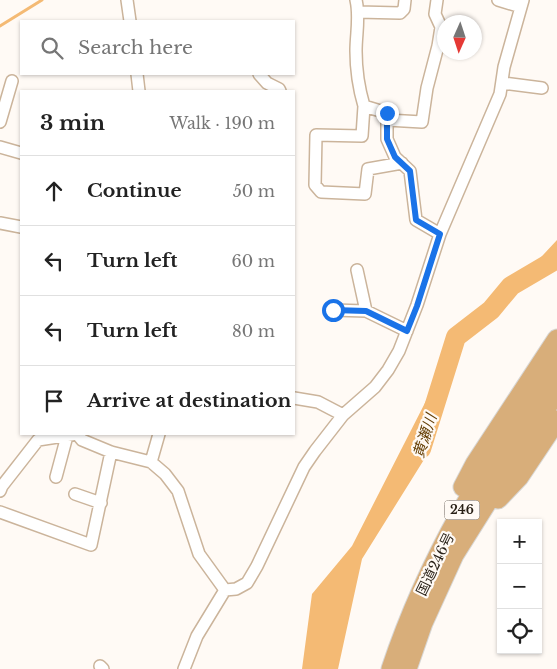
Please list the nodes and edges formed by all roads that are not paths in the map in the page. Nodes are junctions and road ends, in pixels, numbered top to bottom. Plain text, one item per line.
1 (128, 0) edge
2 (356, 0) edge
3 (405, 0) edge
4 (437, 0) edge
5 (498, 0) edge
6 (522, 3) edge
7 (358, 12) junction
8 (130, 20) edge
9 (137, 75) edge
10 (259, 75) edge
11 (12, 81) dead end
12 (503, 82) junction
13 (542, 88) dead end
14 (139, 90) edge
15 (280, 90) edge
16 (364, 106) junction
17 (387, 120) junction
18 (0, 122) edge
19 (0, 147) edge
20 (20, 152) edge
21 (402, 163) junction
22 (0, 223) edge
23 (20, 227) edge
24 (440, 234) junction
25 (357, 270) dead end
26 (333, 310) dead end
27 (366, 311) junction
28 (407, 331) junction
29 (557, 339) edge
30 (557, 364) edge
31 (557, 391) edge
32 (295, 398) edge
33 (343, 415) junction
34 (557, 421) edge
35 (68, 435) edge
36 (74, 435) edge
37 (75, 435) edge
38 (159, 435) edge
39 (111, 452) junction
40 (151, 462) junction
41 (56, 477) dead end
42 (0, 491) edge
43 (75, 494) dead end
44 (100, 503) junction
45 (0, 512) edge
46 (472, 526) junction
47 (225, 590) junction
48 (407, 625) junction
49 (184, 669) edge
50 (391, 669) edge
51 (407, 669) edge

1 - 8 street
2 - 7 street
3 - 7 street
4 - 17 street
5 - 6 street
6 - 12 street
7 - 16 street
9 - 14 street
10 - 15 street
11 - 18 street
12 - 13 street
12 - 24 street
16 - 17 street
16 - 21 street
17 - 21 street
19 - 20 street
21 - 24 street
22 - 23 street
24 - 28 street
25 - 27 street
26 - 27 street
27 - 28 street
28 - 33 street
29 - 48 highway
30 - 48 highway, 国道246号 / 246
31 - 46 highway, 国道246号 / 246
32 - 33 street
33 - 47 street
34 - 46 highway
35 - 42 street
36 - 41 street
37 - 39 street
38 - 40 street
39 - 40 street
39 - 44 street
40 - 47 street
43 - 44 street
44 - 45 street
46 - 51 highway, 国道246号 / 246
47 - 49 street
48 - 50 highway, 国道246号 / 246

